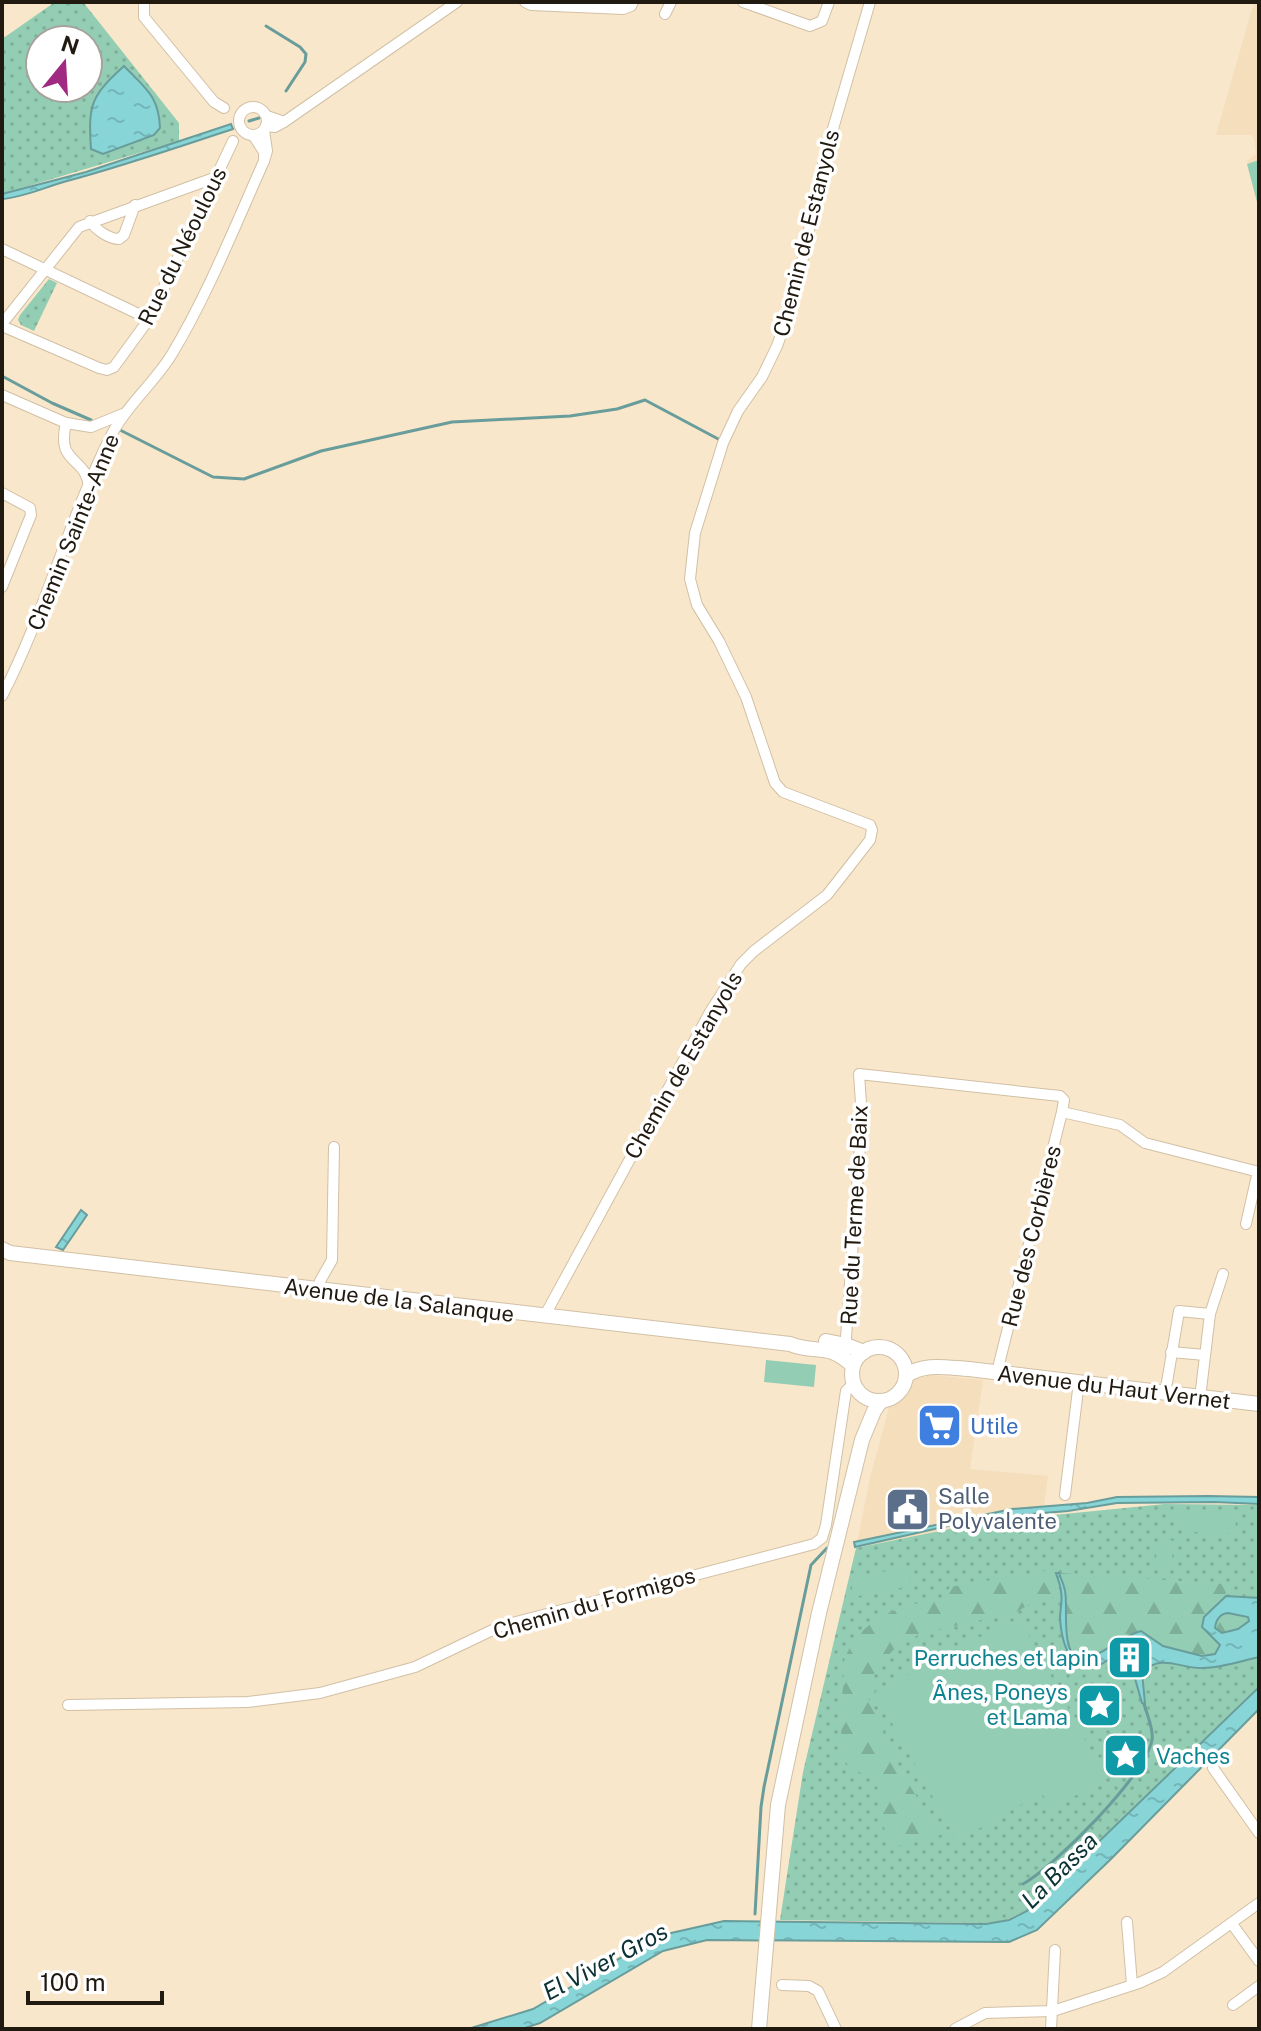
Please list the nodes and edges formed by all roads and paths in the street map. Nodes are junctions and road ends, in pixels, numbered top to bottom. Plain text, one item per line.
1 (144, 2) edge
2 (457, 2) edge
3 (525, 2) edge
4 (633, 2) edge
5 (671, 2) edge
6 (743, 2) edge
7 (829, 2) edge
8 (870, 2) edge
9 (665, 14) dead end
10 (266, 124) junction
11 (244, 125) junction
12 (264, 161) junction
13 (214, 178) junction
14 (199, 183) junction
15 (206, 197) junction
16 (135, 205) junction
17 (90, 221) junction
18 (2, 249) edge
19 (45, 270) junction
20 (149, 319) junction
21 (2, 325) edge
22 (2, 395) edge
23 (123, 414) junction
24 (66, 423) junction
25 (89, 489) junction
26 (2, 493) edge
27 (7, 559) edge
28 (2, 587) edge
29 (2, 696) edge
30 (1063, 1106) junction
31 (334, 1147) dead end
32 (1258, 1171) edge
33 (1246, 1224) dead end
34 (5, 1252) edge
35 (1223, 1274) dead end
36 (319, 1290) junction
37 (1210, 1314) junction
38 (544, 1317) junction
39 (1171, 1352) junction
40 (1205, 1355) junction
41 (848, 1356) junction
42 (901, 1359) junction
43 (969, 1369) junction
44 (997, 1372) junction
45 (906, 1376) junction
46 (1079, 1382) junction
47 (857, 1389) junction
48 (1165, 1394) junction
49 (1200, 1398) junction
50 (881, 1401) junction
51 (1259, 1404) edge
52 (862, 1440) junction
53 (1065, 1495) dead end
54 (68, 1705) dead end
55 (1213, 1768) dead end
56 (1259, 1833) edge
57 (1259, 1903) edge
58 (1127, 1922) dead end
59 (1232, 1924) junction
60 (1055, 1950) dead end
61 (1259, 1961) edge
62 (782, 1985) dead end
63 (1132, 1985) junction
64 (1259, 1986) edge
65 (1233, 2005) dead end
66 (1053, 2011) junction
67 (759, 2029) edge
68 (836, 2029) edge
69 (955, 2029) edge
70 (1051, 2029) edge

1 - 11 street
2 - 10 street
3 - 4 street
5 - 9 street
6 - 7 street
8 - 38 street, Chemin de Estanyols
10 - 11 street
10 - 11 street
10 - 12 street, Chemin Sainte-Anne
11 - 12 street
11 - 13 street, Rue du Néoulous
12 - 23 street, Chemin Sainte-Anne
13 - 14 street
13 - 15 street, Rue du Néoulous
14 - 15 street
14 - 16 street
15 - 20 street, Rue du Néoulous
16 - 17 street
16 - 17 street
17 - 19 street
18 - 19 street
19 - 20 street
19 - 21 street
20 - 21 street, Rue du Néoulous
22 - 24 street
23 - 24 street
23 - 25 street, Chemin Sainte-Anne
24 - 25 street
25 - 29 street, Chemin Sainte-Anne
26 - 27 street
27 - 28 street
30 - 32 street
30 - 41 street, Rue du Terme de Baix
30 - 44 street, Rue des Corbières
31 - 36 street
32 - 33 street
34 - 36 main road, Avenue de la Salanque
35 - 37 street
36 - 38 main road, Avenue de la Salanque
37 - 39 street
37 - 40 street
38 - 41 main road, Avenue de la Salanque
39 - 40 street
39 - 48 street
40 - 49 street
41 - 42 main road
41 - 47 main road
42 - 43 main road, Avenue du Haut Vernet
42 - 45 main road
43 - 44 main road, Avenue du Haut Vernet
43 - 45 main road, Avenue du Haut Vernet
44 - 46 main road, Avenue du Haut Vernet
45 - 50 main road
46 - 48 main road, Avenue du Haut Vernet
46 - 53 street
47 - 50 main road
47 - 52 main road
47 - 54 street, Chemin du Formigos
48 - 49 main road, Avenue du Haut Vernet
49 - 51 main road, Avenue du Haut Vernet
50 - 52 main road
52 - 67 main road
55 - 56 street
57 - 59 street
58 - 63 street
59 - 61 street
59 - 63 street
60 - 66 street
62 - 68 street
63 - 66 street
64 - 65 street
66 - 69 street
66 - 70 street

